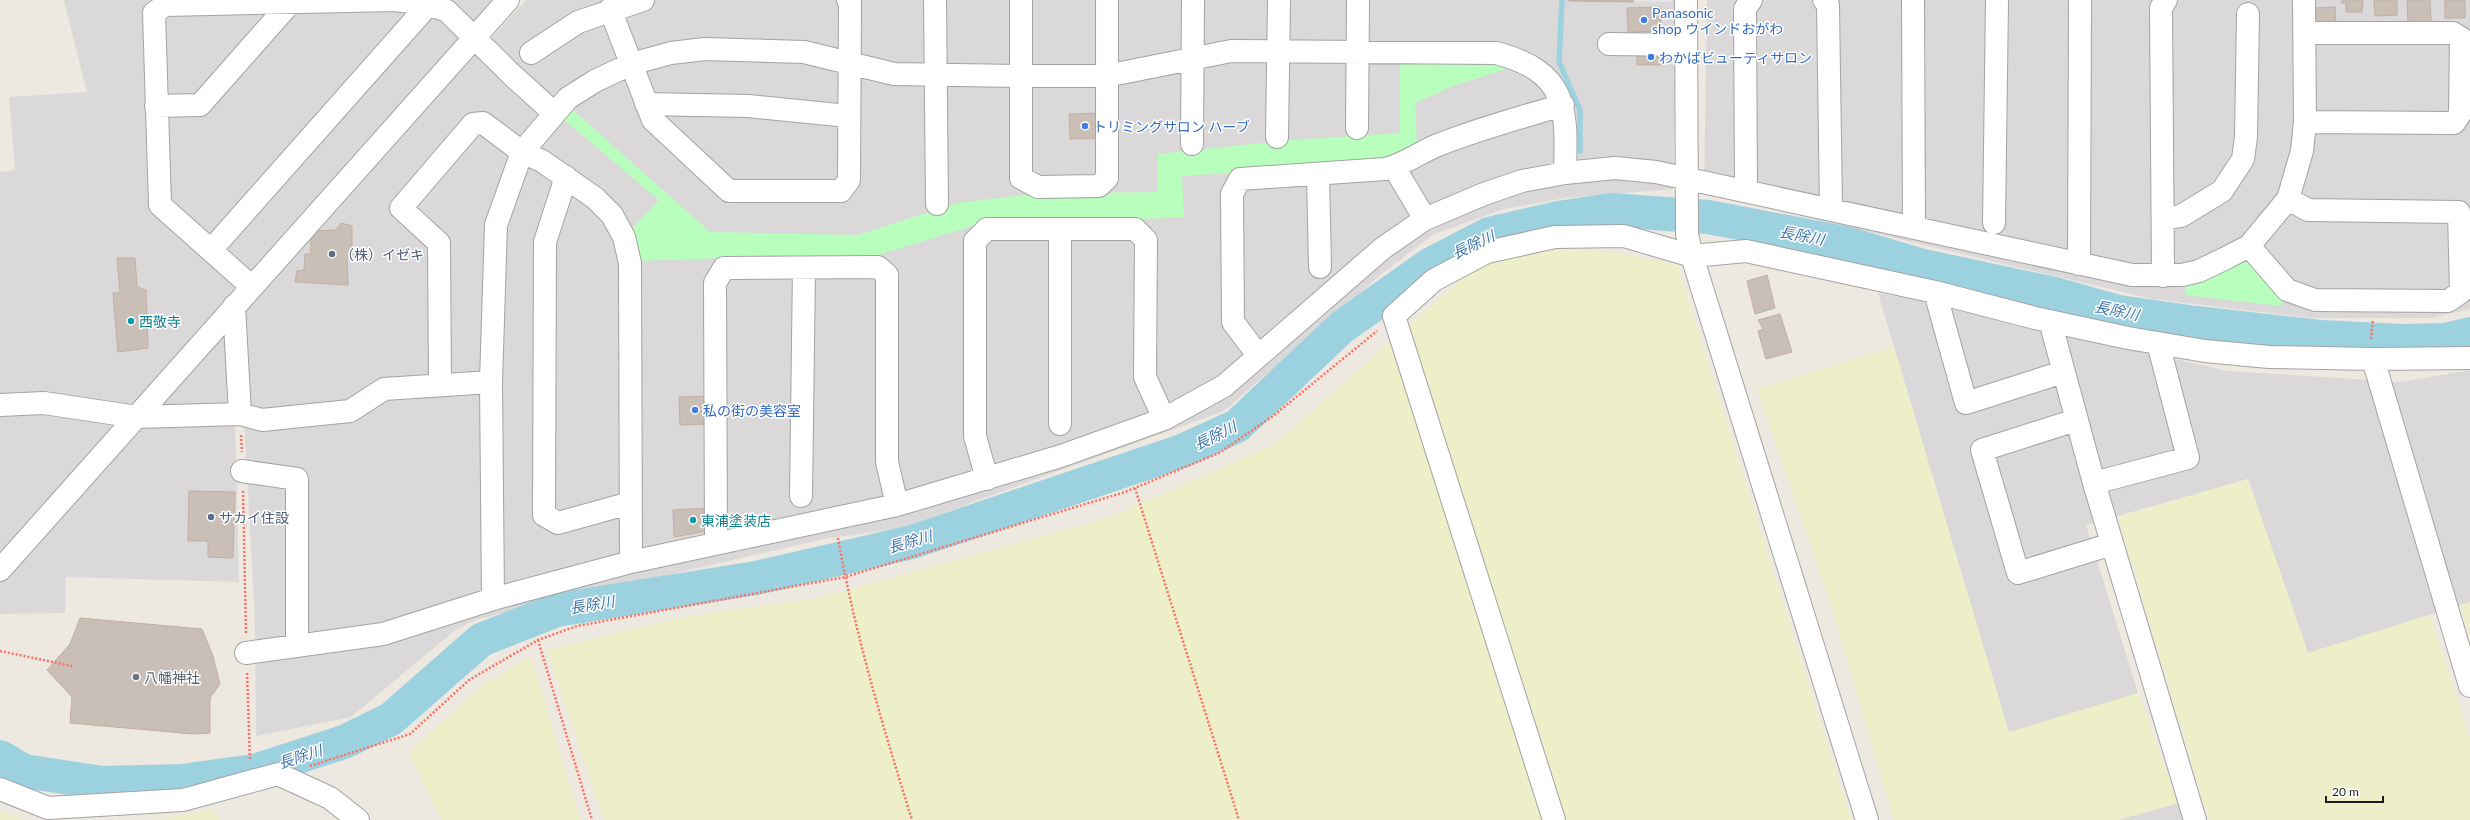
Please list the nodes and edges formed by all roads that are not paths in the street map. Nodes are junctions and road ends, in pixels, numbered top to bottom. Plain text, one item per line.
1 (508, 0) edge
2 (643, 0) edge
3 (848, 0) edge
4 (935, 0) edge
5 (1022, 0) edge
6 (1107, 0) edge
7 (1192, 0) edge
8 (1279, 0) edge
9 (1358, 0) edge
10 (1686, 0) edge
11 (1751, 0) edge
12 (1824, 0) edge
13 (1913, 0) edge
14 (1997, 0) edge
15 (2080, 0) edge
16 (2166, 0) edge
17 (2304, 0) edge
18 (291, 2) junction
19 (429, 4) junction
20 (610, 9) junction
21 (2248, 14) dead end
22 (2304, 33) junction
23 (474, 38) junction
24 (1609, 44) dead end
25 (1686, 45) junction
26 (1279, 50) junction
27 (1358, 52) junction
28 (531, 53) dead end
29 (1192, 60) junction
30 (849, 62) junction
31 (631, 64) junction
32 (934, 75) junction
33 (1021, 76) junction
34 (1106, 76) junction
35 (646, 104) junction
36 (1563, 105) junction
37 (156, 106) junction
38 (554, 113) junction
39 (848, 116) junction
40 (2305, 122) junction
41 (1357, 128) dead end
42 (1277, 137) dead end
43 (1192, 144) dead end
44 (522, 152) junction
45 (1394, 167) junction
46 (1565, 173) junction
47 (1318, 174) junction
48 (566, 176) junction
49 (1686, 186) junction
50 (1746, 190) junction
51 (2288, 199) junction
52 (937, 204) dead end
53 (1831, 208) junction
54 (1425, 219) junction
55 (2164, 219) junction
56 (1994, 224) dead end
57 (1914, 227) junction
58 (1060, 230) junction
59 (2249, 246) junction
60 (210, 250) junction
61 (1692, 256) junction
62 (2079, 264) junction
63 (1320, 267) dead end
64 (804, 268) junction
65 (2163, 276) junction
66 (251, 286) junction
67 (1935, 292) junction
68 (234, 306) junction
69 (2050, 321) junction
70 (2158, 343) junction
71 (2372, 350) junction
72 (1258, 355) junction
73 (2470, 358) edge
74 (2064, 372) junction
75 (491, 382) junction
76 (440, 384) junction
77 (0, 405) edge
78 (240, 414) junction
79 (138, 417) junction
80 (1164, 419) junction
81 (2076, 420) junction
82 (1060, 424) dead end
83 (242, 471) road end
84 (987, 479) junction
85 (2094, 484) junction
86 (801, 496) dead end
87 (630, 503) junction
88 (897, 505) junction
89 (716, 542) junction
90 (2112, 544) junction
91 (631, 562) junction
92 (0, 570) edge
93 (493, 599) junction
94 (297, 646) junction
95 (246, 653) road end
96 (2470, 686) edge
97 (0, 789) edge
98 (358, 820) edge
99 (1554, 820) edge
100 (1867, 820) edge
101 (2195, 820) edge

1 - 23 street
2 - 20 street
3 - 30 street
4 - 32 street
5 - 33 street
6 - 34 street
7 - 29 street
8 - 26 street
9 - 27 street
10 - 25 street
11 - 50 street
12 - 53 street
13 - 57 street
14 - 56 street
15 - 62 street
16 - 55 street
17 - 22 street
18 - 19 street
18 - 37 street
18 - 37 street
19 - 23 street
19 - 60 street
20 - 28 street
20 - 31 street
21 - 55 street
22 - 40 street
22 - 40 street
23 - 38 street
23 - 66 street
24 - 25 street
25 - 49 street
26 - 27 street
26 - 29 street
26 - 42 street
27 - 36 street
27 - 41 street
29 - 34 street
29 - 43 street
30 - 31 street
30 - 32 street
30 - 39 street
31 - 35 street
31 - 38 street
32 - 33 street
32 - 52 street
33 - 34 street
33 - 34 street
35 - 39 street
35 - 39 street
36 - 45 street
36 - 46 street
37 - 60 street
38 - 44 street
40 - 51 street
44 - 48 street
44 - 75 street
44 - 76 street
45 - 47 street
45 - 54 street
46 - 49 street
46 - 54 street
47 - 63 street
47 - 72 street
48 - 87 street
48 - 87 street
49 - 50 street
49 - 61 street
50 - 53 street
51 - 59 street
51 - 59 street
53 - 57 street
54 - 72 street
55 - 65 street
57 - 62 street
58 - 80 street
58 - 82 street
58 - 84 street
59 - 65 street
60 - 66 street
61 - 67 street
61 - 99 street
61 - 100 street
62 - 65 street
64 - 86 street
64 - 88 street
64 - 89 street
66 - 68 street
67 - 69 street
67 - 74 street
68 - 78 street
68 - 79 street
69 - 70 street
69 - 74 street
70 - 71 street
70 - 85 street
71 - 73 street
71 - 96 street
72 - 80 street
74 - 81 street
75 - 76 street
75 - 93 street
76 - 78 street
77 - 79 street
78 - 79 street
79 - 92 street
80 - 84 street
81 - 85 street
81 - 90 street
83 - 94 street
84 - 88 street
85 - 90 street
87 - 91 street
88 - 89 street
89 - 91 street
90 - 101 street
91 - 93 street
93 - 94 street
94 - 95 street
97 - 98 street

